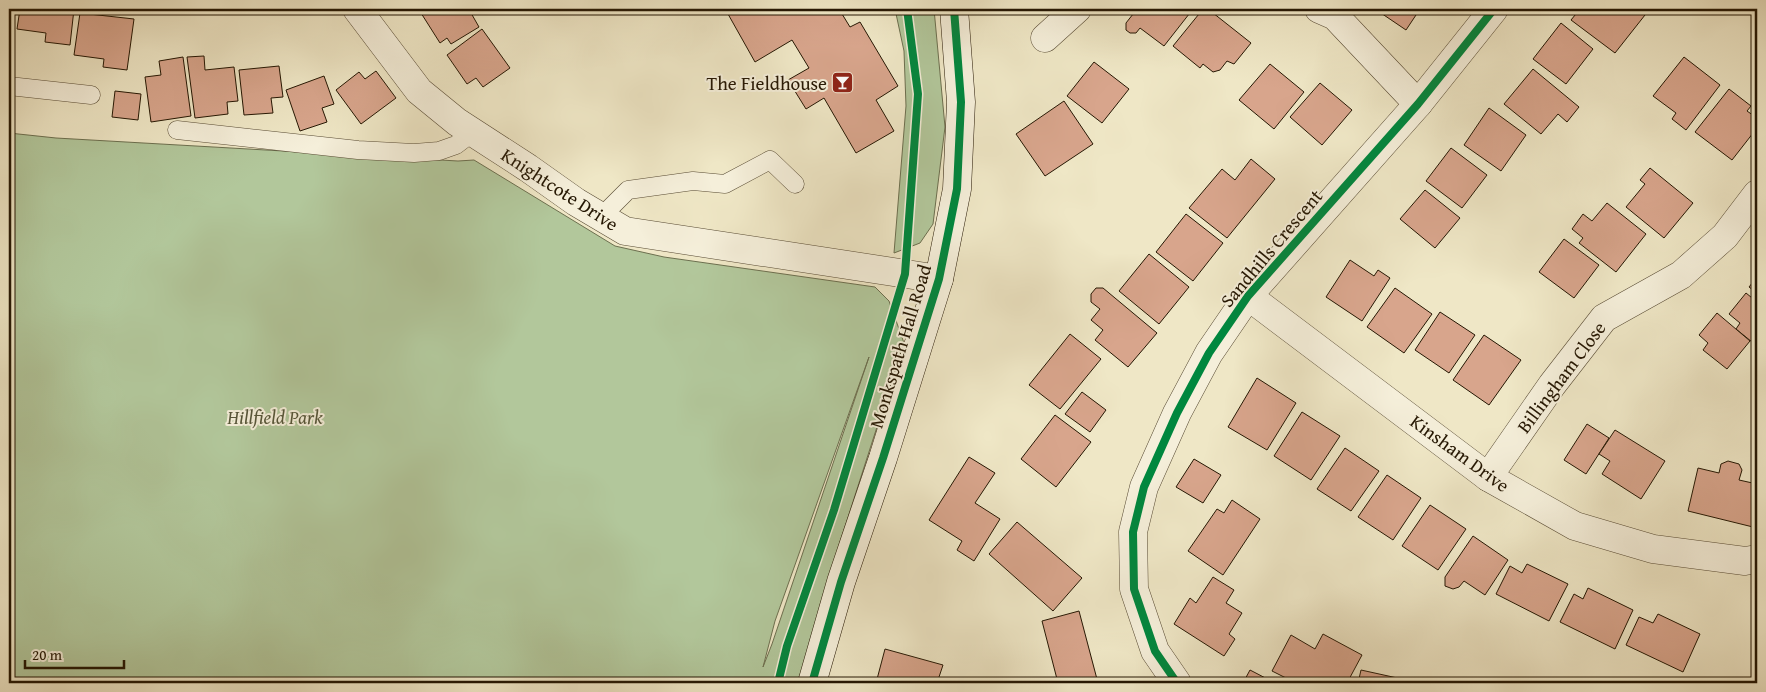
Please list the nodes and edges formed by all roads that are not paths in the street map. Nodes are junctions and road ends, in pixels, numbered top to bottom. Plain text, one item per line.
1 (357, 9) edge
2 (954, 9) edge
3 (1078, 9) edge
4 (1319, 9) edge
5 (1494, 9) edge
6 (1045, 38) dead end
7 (9, 86) edge
8 (91, 95) dead end
9 (1418, 104) junction
10 (177, 130) dead end
11 (473, 132) junction
12 (795, 184) dead end
13 (1757, 194) edge
14 (601, 217) junction
15 (938, 278) junction
16 (1248, 296) junction
17 (1488, 477) junction
18 (1757, 559) edge
19 (812, 683) edge
20 (1177, 683) edge

1 - 11 street, Knightcote Drive
2 - 15 street, Monkspath Hall Road
3 - 6 street
4 - 9 street
5 - 9 street, Sandhills Crescent
7 - 8 lane
9 - 16 street, Sandhills Crescent
10 - 11 lane
11 - 14 street, Knightcote Drive
12 - 14 lane
13 - 17 street, Billingham Close
14 - 15 street, Knightcote Drive
15 - 19 street, Monkspath Hall Road
16 - 17 street, Kinsham Drive
16 - 20 street, Sandhills Crescent
17 - 18 street, Kinsham Drive

